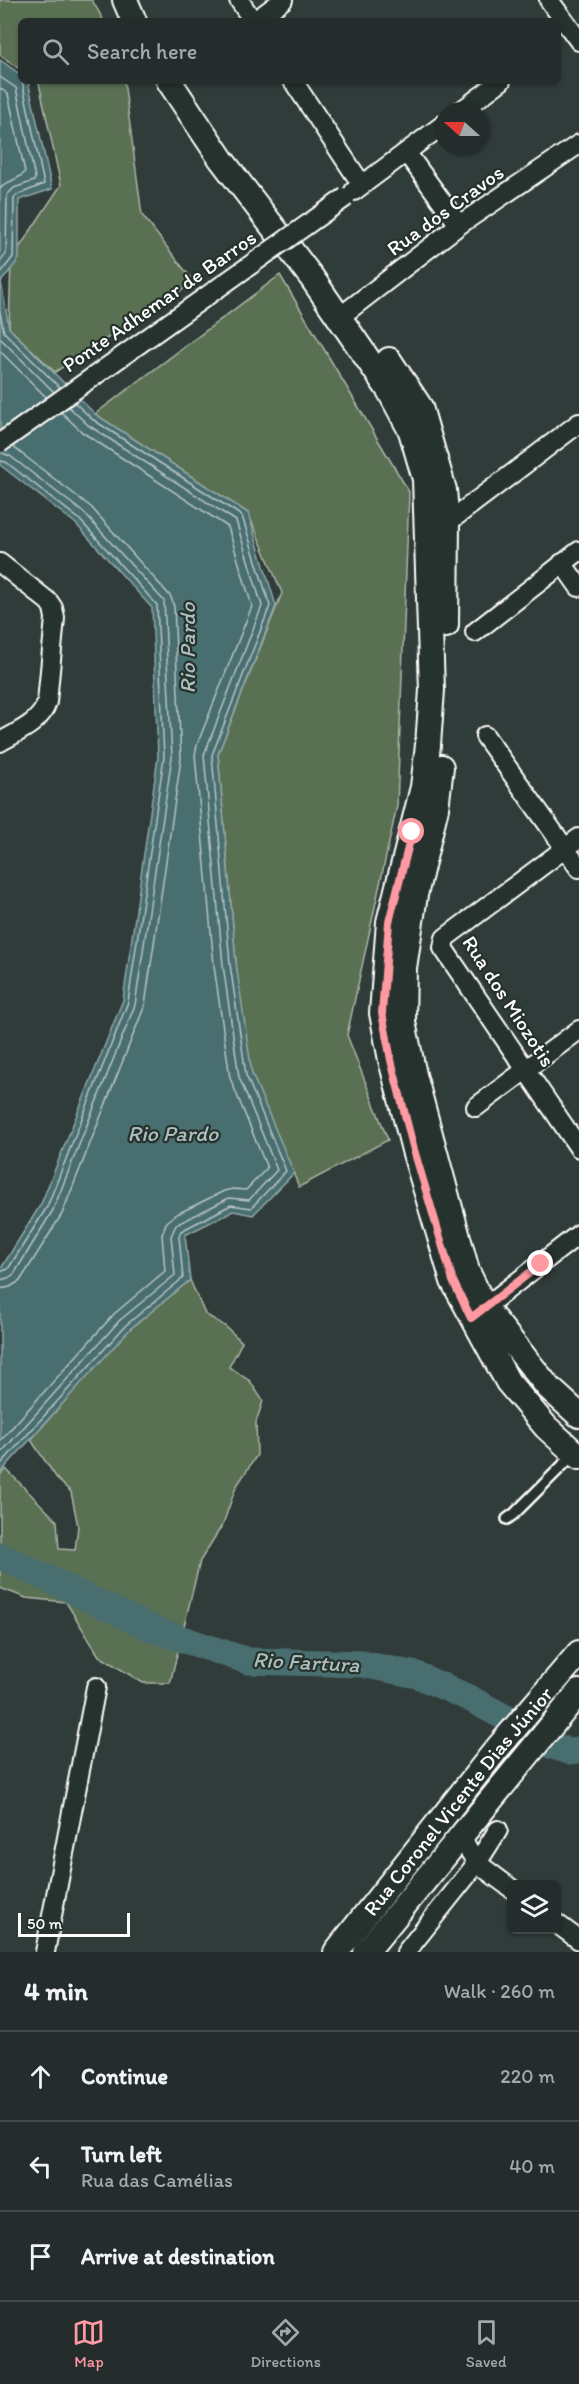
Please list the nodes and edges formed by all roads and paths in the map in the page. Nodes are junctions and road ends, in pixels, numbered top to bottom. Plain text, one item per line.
1 (125, 0) edge
2 (141, 0) edge
3 (239, 0) edge
4 (283, 0) edge
5 (549, 0) edge
6 (133, 18) edge
7 (149, 18) edge
8 (252, 18) edge
9 (258, 18) edge
10 (572, 33) edge
11 (171, 84) edge
12 (189, 84) edge
13 (295, 84) edge
14 (497, 84) edge
15 (473, 102) edge
16 (435, 131) edge
17 (579, 144) edge
18 (406, 152) junction
19 (362, 185) junction
20 (459, 225) junction
21 (346, 312) junction
22 (579, 423) edge
23 (0, 443) edge
24 (447, 523) junction
25 (579, 551) edge
26 (0, 563) edge
27 (562, 563) junction
28 (579, 587) edge
29 (475, 632) dead end
30 (485, 736) dead end
31 (0, 742) edge
32 (572, 843) edge
33 (579, 868) edge
34 (579, 1030) edge
35 (526, 1069) junction
36 (476, 1107) dead end
37 (579, 1148) edge
38 (579, 1234) edge
39 (478, 1313) junction
40 (579, 1415) edge
41 (576, 1455) edge
42 (507, 1519) dead end
43 (579, 1653) edge
44 (96, 1687) dead end
45 (579, 1692) edge
46 (498, 1830) dead end
47 (460, 1836) junction
48 (477, 1863) junction
49 (432, 1870) junction
50 (507, 1885) edge
51 (561, 1927) edge
52 (579, 1940) edge
53 (45, 1952) edge
54 (336, 1952) edge
55 (366, 1952) edge
56 (406, 1952) edge

1 - 6 main road
2 - 7 main road
3 - 8 street
4 - 9 street
5 - 10 street
11 - 21 main road
12 - 21 main road
13 - 19 street
14 - 15 street
16 - 18 street, Ponte Adhemar de Barros
17 - 20 street, Rua dos Cravos
18 - 19 street, Ponte Adhemar de Barros
18 - 20 street
19 - 23 street, Ponte Adhemar de Barros, bridge
20 - 21 street, Rua dos Cravos
21 - 24 main road
21 - 39 main road
22 - 24 street
24 - 39 main road
25 - 27 street
26 - 31 street
27 - 28 street
27 - 29 street
30 - 32 street
32 - 33 street
32 - 35 street, Rua dos Miozotis
34 - 35 street
35 - 36 street
35 - 37 street, Rua dos Miozotis
38 - 39 street
39 - 40 main road
39 - 41 main road
41 - 42 lane
43 - 54 main road, Rua Coronel Vicente Dias Júnior
44 - 53 street
45 - 47 main road, Rua Coronel Vicente Dias Júnior
46 - 48 street
47 - 48 street
47 - 49 main road, Rua Coronel Vicente Dias Júnior
48 - 49 street
48 - 50 street
48 - 56 street
49 - 55 main road, Rua Coronel Vicente Dias Júnior
51 - 52 street

